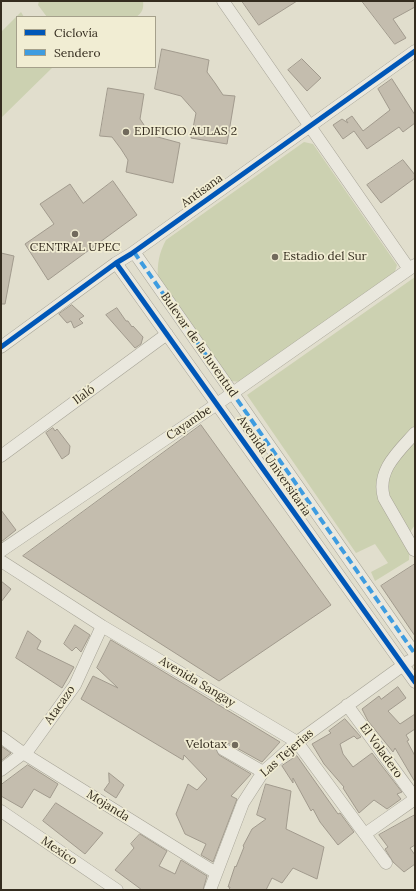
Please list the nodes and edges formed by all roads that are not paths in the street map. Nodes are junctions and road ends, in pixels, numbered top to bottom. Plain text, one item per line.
1 (223, 1) edge
2 (415, 50) edge
3 (310, 126) junction
4 (134, 252) junction
5 (116, 263) junction
6 (412, 267) edge
7 (167, 334) junction
8 (1, 347) edge
9 (233, 392) junction
10 (217, 404) junction
11 (415, 434) edge
12 (1, 456) edge
13 (415, 548) edge
14 (1, 551) edge
15 (1, 561) edge
16 (102, 626) junction
17 (415, 655) edge
18 (403, 665) junction
19 (415, 682) edge
20 (347, 705) junction
21 (1, 737) edge
22 (297, 742) junction
23 (223, 749) dead end
24 (23, 753) junction
25 (1, 770) edge
26 (263, 772) junction
27 (415, 798) edge
28 (1, 811) edge
29 (365, 834) junction
30 (386, 863) dead end
31 (216, 873) junction
32 (117, 890) edge
33 (210, 890) edge

1 - 3 street
2 - 3 street, Antisana
3 - 4 street, Antisana
3 - 6 street
4 - 5 street, Antisana
4 - 9 street, Bulevar de la Juventud
5 - 7 street, Avenida Universitaria
5 - 8 street, Antisana
6 - 9 street, Cayambe
7 - 10 street, Avenida Universitaria
7 - 12 street, Ilaló
9 - 10 street, Cayambe
9 - 17 street, Bulevar de la Juventud
10 - 14 street, Cayambe
10 - 18 street, Avenida Universitaria
11 - 13 street
15 - 16 street, Avenida Sangay
16 - 22 street, Avenida Sangay
16 - 24 street, Atacazo
17 - 18 street, Las Tejerias
18 - 19 street, Avenida Universitaria
18 - 20 street, Las Tejerias
20 - 22 street, Las Tejerias
20 - 27 street, El Voladero
21 - 24 street, Mojanda
22 - 26 street, Las Tejerias
22 - 29 street, Avenida Sangay
23 - 26 street
24 - 25 street, Atacazo
24 - 31 street, Mojanda
26 - 31 street, Las Tejerias
27 - 29 street
28 - 32 street, Mexico
29 - 30 street, Avenida Sangay
31 - 33 street, Las Tejerias

